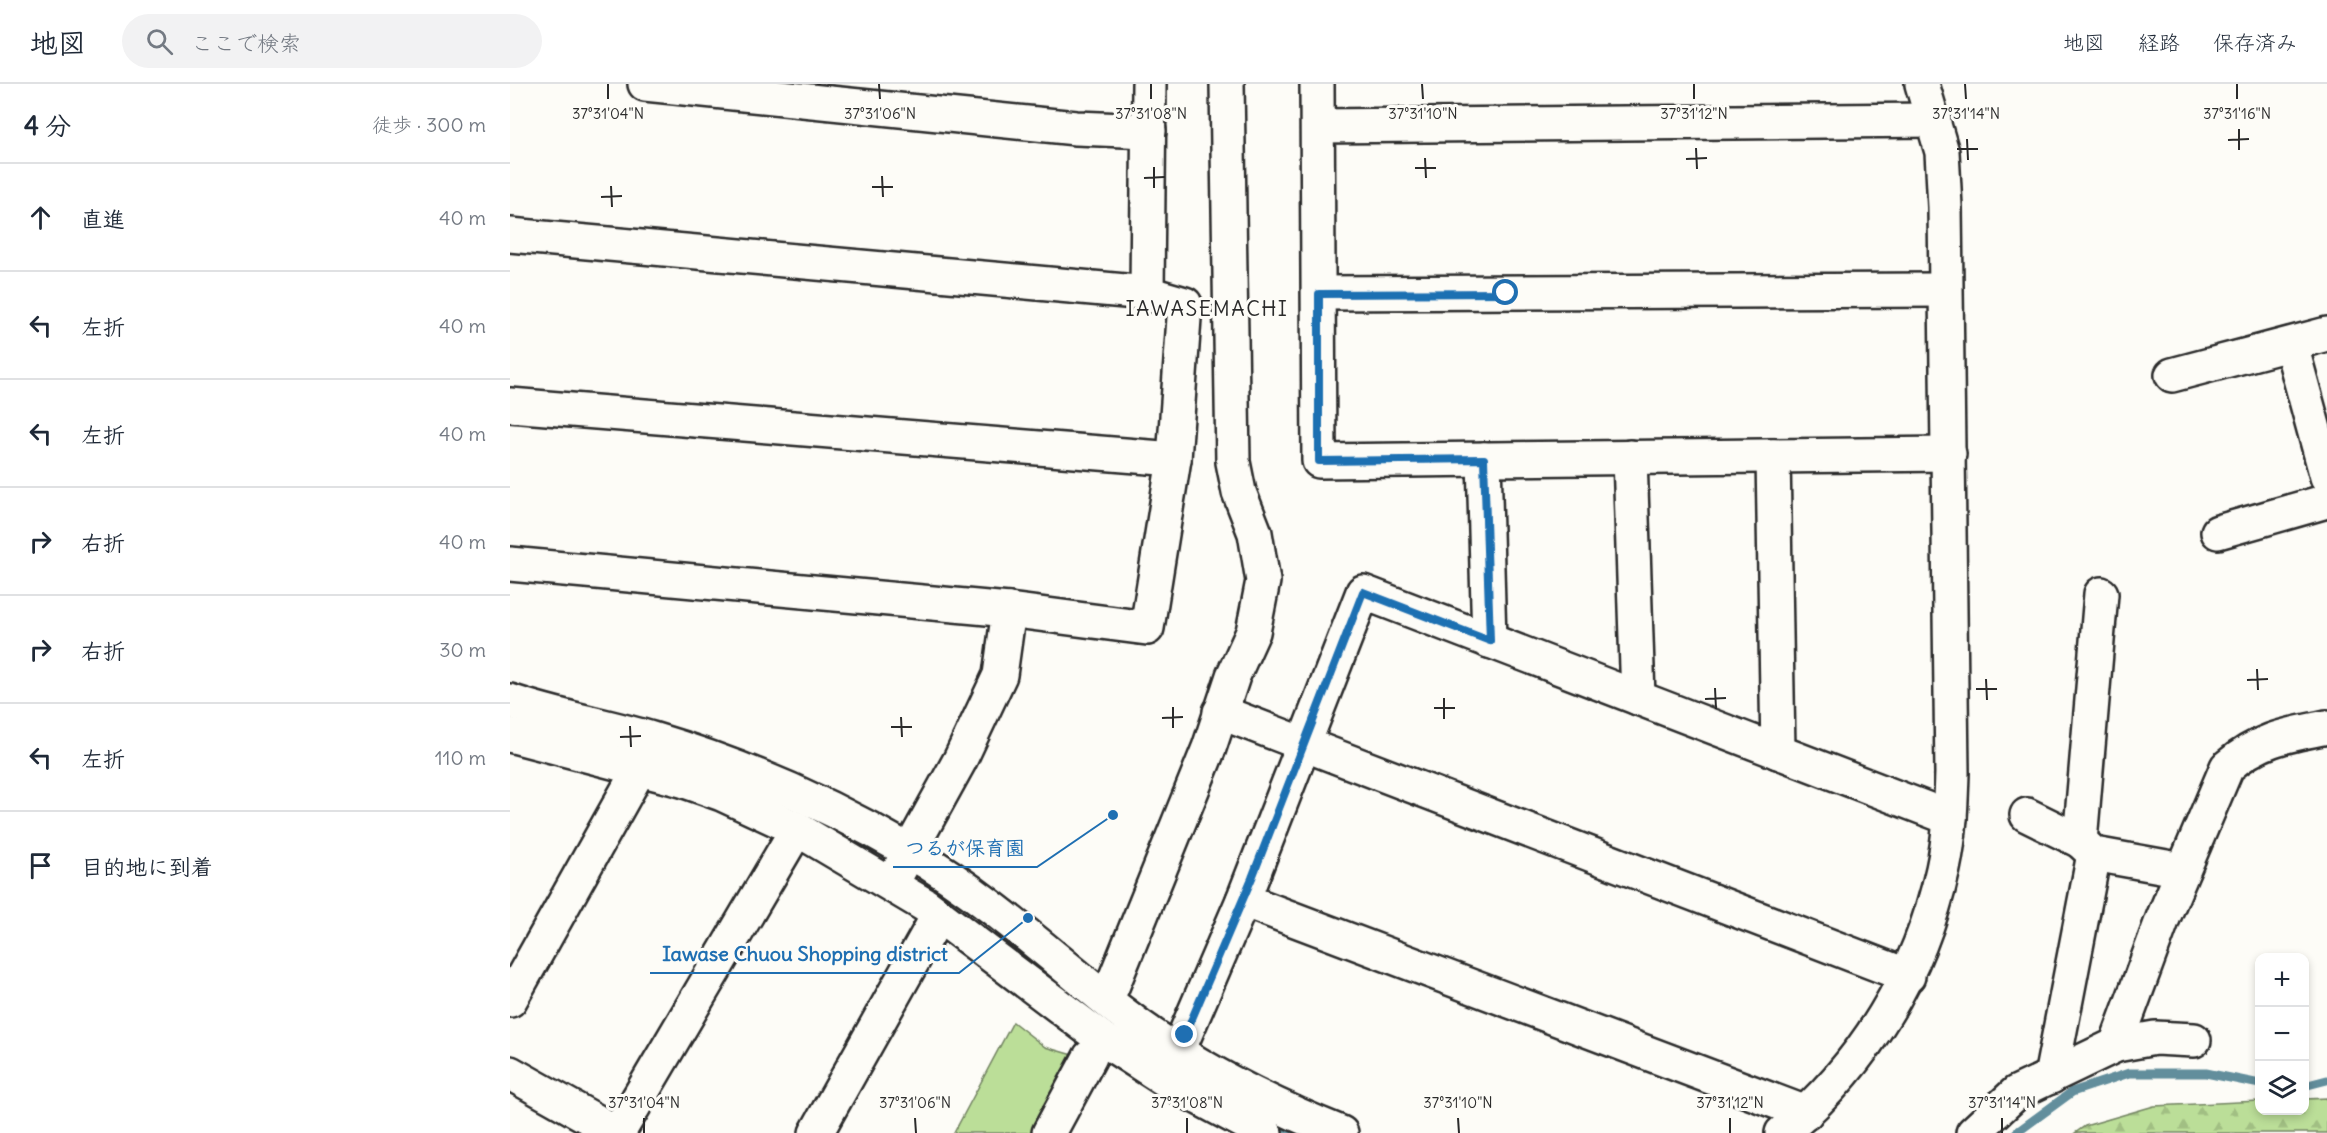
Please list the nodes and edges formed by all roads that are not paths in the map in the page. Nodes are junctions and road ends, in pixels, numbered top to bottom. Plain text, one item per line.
1 (645, 84) edge
2 (1149, 84) edge
3 (1227, 84) edge
4 (1317, 84) edge
5 (1923, 84) edge
6 (1934, 120) junction
7 (1318, 126) junction
8 (1149, 131) junction
9 (510, 235) edge
10 (1944, 290) junction
11 (1147, 293) junction
12 (1319, 294) junction
13 (2327, 334) edge
14 (2291, 345) junction
15 (2172, 375) dead end
16 (510, 405) edge
17 (1949, 454) junction
18 (1773, 456) junction
19 (1630, 457) junction
20 (1174, 459) junction
21 (1484, 459) junction
22 (2327, 477) edge
23 (2327, 501) edge
24 (2218, 532) dead end
25 (510, 564) edge
26 (2101, 594) dead end
27 (1009, 610) junction
28 (1490, 641) junction
29 (1638, 698) junction
30 (510, 701) edge
31 (1220, 712) junction
32 (2327, 727) edge
33 (510, 735) edge
34 (1306, 745) junction
35 (1778, 752) junction
36 (640, 768) junction
37 (2027, 815) dead end
38 (1950, 818) junction
39 (797, 829) junction
40 (2087, 847) junction
41 (909, 851) junction
42 (2183, 870) junction
43 (892, 883) junction
44 (1243, 900) junction
45 (938, 916) junction
46 (1908, 976) junction
47 (1113, 987) dead end
48 (510, 1000) edge
49 (2194, 1040) dead end
50 (2116, 1045) junction
51 (1178, 1051) junction
52 (1090, 1057) dead end
53 (510, 1073) edge
54 (2051, 1077) junction
55 (1794, 1123) edge
56 (618, 1133) edge
57 (816, 1133) edge
58 (1048, 1133) edge
59 (1265, 1133) edge
60 (1341, 1133) edge
61 (1972, 1133) edge

1 - 8 street
2 - 8 street
3 - 31 street
4 - 7 street
5 - 6 street
6 - 7 street
6 - 10 street
7 - 12 street
8 - 11 street
9 - 11 street
10 - 12 street
10 - 17 street
11 - 20 street
12 - 21 street
13 - 14 street
14 - 15 street
14 - 22 street
16 - 20 street
17 - 18 street
17 - 38 street
18 - 19 street
18 - 35 street
19 - 21 street
19 - 29 street
20 - 27 street
21 - 28 street
23 - 24 street
25 - 27 street
26 - 40 street
27 - 41 street
28 - 29 street
28 - 34 street
29 - 35 street
30 - 41 street
31 - 34 street
31 - 47 street
32 - 42 street
33 - 36 street
34 - 44 street
34 - 46 street
35 - 38 street
36 - 39 street
36 - 48 street
37 - 40 street
38 - 46 street
39 - 43 street
39 - 56 street
40 - 42 street
40 - 54 street
41 - 43 street
41 - 51 street
42 - 50 street
43 - 45 street
44 - 51 street
44 - 55 street
45 - 57 street
45 - 59 street
46 - 55 street
49 - 50 street
50 - 54 street
51 - 60 street
52 - 58 street
53 - 56 street
54 - 61 street

